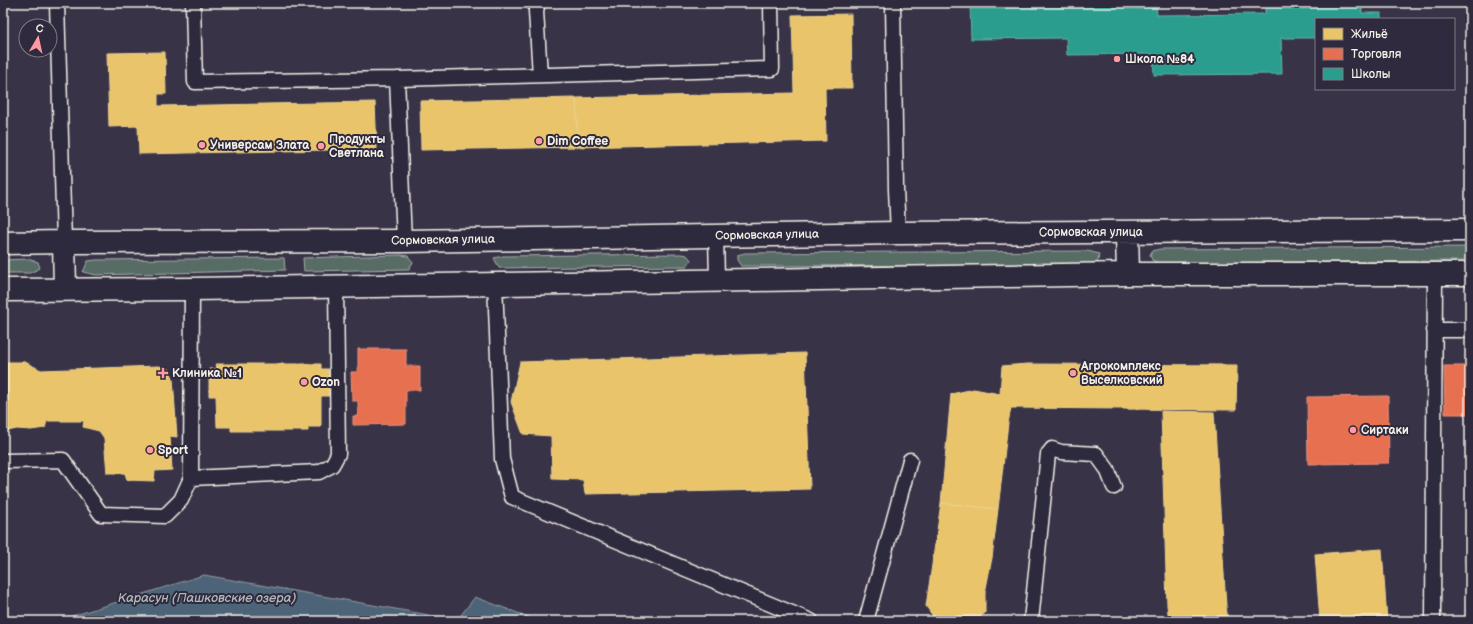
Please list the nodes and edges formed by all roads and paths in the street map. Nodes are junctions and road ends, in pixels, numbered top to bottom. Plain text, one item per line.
1 (57, 3) edge
2 (193, 3) edge
3 (538, 3) edge
4 (771, 3) edge
5 (893, 3) edge
6 (540, 75) junction
7 (397, 79) junction
8 (1470, 230) edge
9 (1127, 232) junction
10 (898, 233) junction
11 (716, 236) junction
12 (404, 241) junction
13 (64, 242) junction
14 (3, 243) edge
15 (1128, 274) junction
16 (1435, 274) junction
17 (1470, 274) edge
18 (717, 279) junction
19 (495, 283) junction
20 (336, 286) junction
21 (66, 289) junction
22 (192, 289) junction
23 (3, 290) edge
24 (1434, 330) junction
25 (1470, 330) edge
26 (910, 460) dead end
27 (3, 461) edge
28 (191, 478) junction
29 (1114, 487) dead end
30 (810, 621) edge
31 (866, 621) edge
32 (1031, 621) edge
33 (1433, 621) edge

1 - 13 lane
2 - 7 lane
3 - 6 lane
4 - 6 lane
5 - 10 lane
6 - 7 lane
7 - 12 lane
8 - 9 main road, Сормовская улица
9 - 10 main road, Сормовская улица
9 - 15 main road
10 - 11 main road, Сормовская улица
11 - 12 main road, Сормовская улица
11 - 18 lane
12 - 13 main road, Сормовская улица
13 - 14 main road, Сормовская улица
13 - 21 main road
15 - 16 main road
15 - 18 main road
16 - 17 main road
16 - 24 lane
18 - 19 main road
19 - 20 main road
19 - 30 lane
20 - 22 main road
20 - 28 lane
21 - 22 main road
21 - 23 main road
22 - 28 lane
24 - 25 lane
24 - 33 lane
26 - 31 lane
27 - 28 lane
29 - 32 lane

